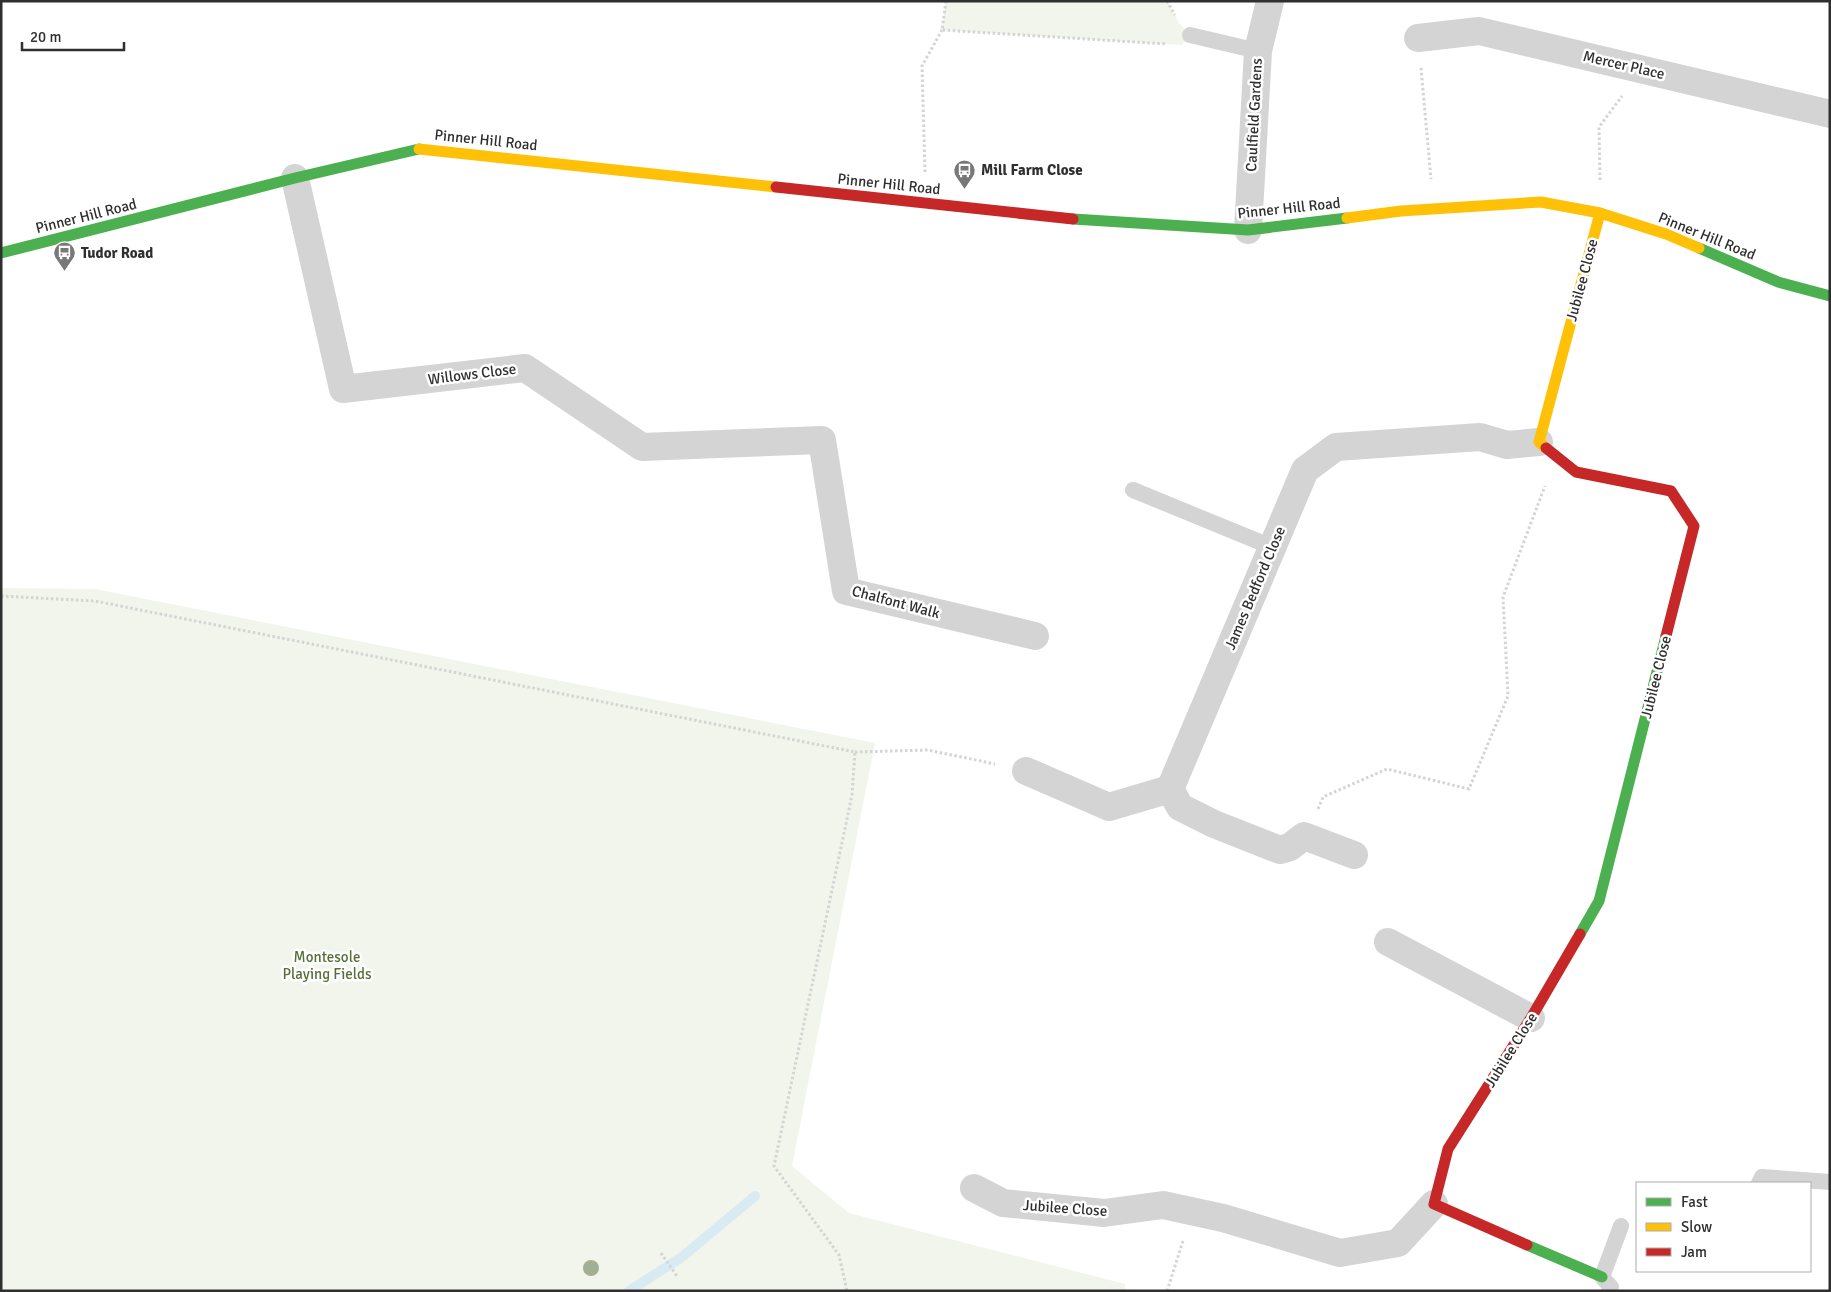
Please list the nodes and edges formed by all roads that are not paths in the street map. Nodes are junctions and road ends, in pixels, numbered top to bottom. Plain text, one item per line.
1 (1270, 1) edge
2 (1190, 35) road end
3 (1418, 38) road end
4 (1258, 51) junction
5 (1830, 114) edge
6 (295, 178) junction
7 (1600, 213) junction
8 (1248, 230) junction
9 (2, 249) edge
10 (1830, 296) edge
11 (822, 440) joint
12 (1548, 450) junction
13 (1133, 490) dead end
14 (1272, 547) junction
15 (1035, 636) dead end
16 (1026, 771) road end
17 (1170, 789) junction
18 (1354, 855) dead end
19 (1388, 942) dead end
20 (1531, 1018) junction
21 (1760, 1182) edge
22 (1830, 1182) edge
23 (974, 1188) dead end
24 (1434, 1204) junction
25 (1621, 1226) dead end
26 (1605, 1284) edge

1 - 4 street, Caulfield Gardens
2 - 4 lane
3 - 5 street, Mercer Place
4 - 8 street, Caulfield Gardens
6 - 8 street, Pinner Hill Road
6 - 9 street, Pinner Hill Road
6 - 11 street, Willows Close
7 - 8 street, Pinner Hill Road
7 - 10 street, Pinner Hill Road
7 - 12 street, Jubilee Close
11 - 15 street, Chalfont Walk
12 - 14 street, James Bedford Close
12 - 20 street, Jubilee Close
13 - 14 lane
14 - 17 street, James Bedford Close
16 - 17 street
17 - 18 street
19 - 20 street
20 - 24 street, Jubilee Close
21 - 22 lane
23 - 24 street, Jubilee Close
24 - 26 street
25 - 26 lane

